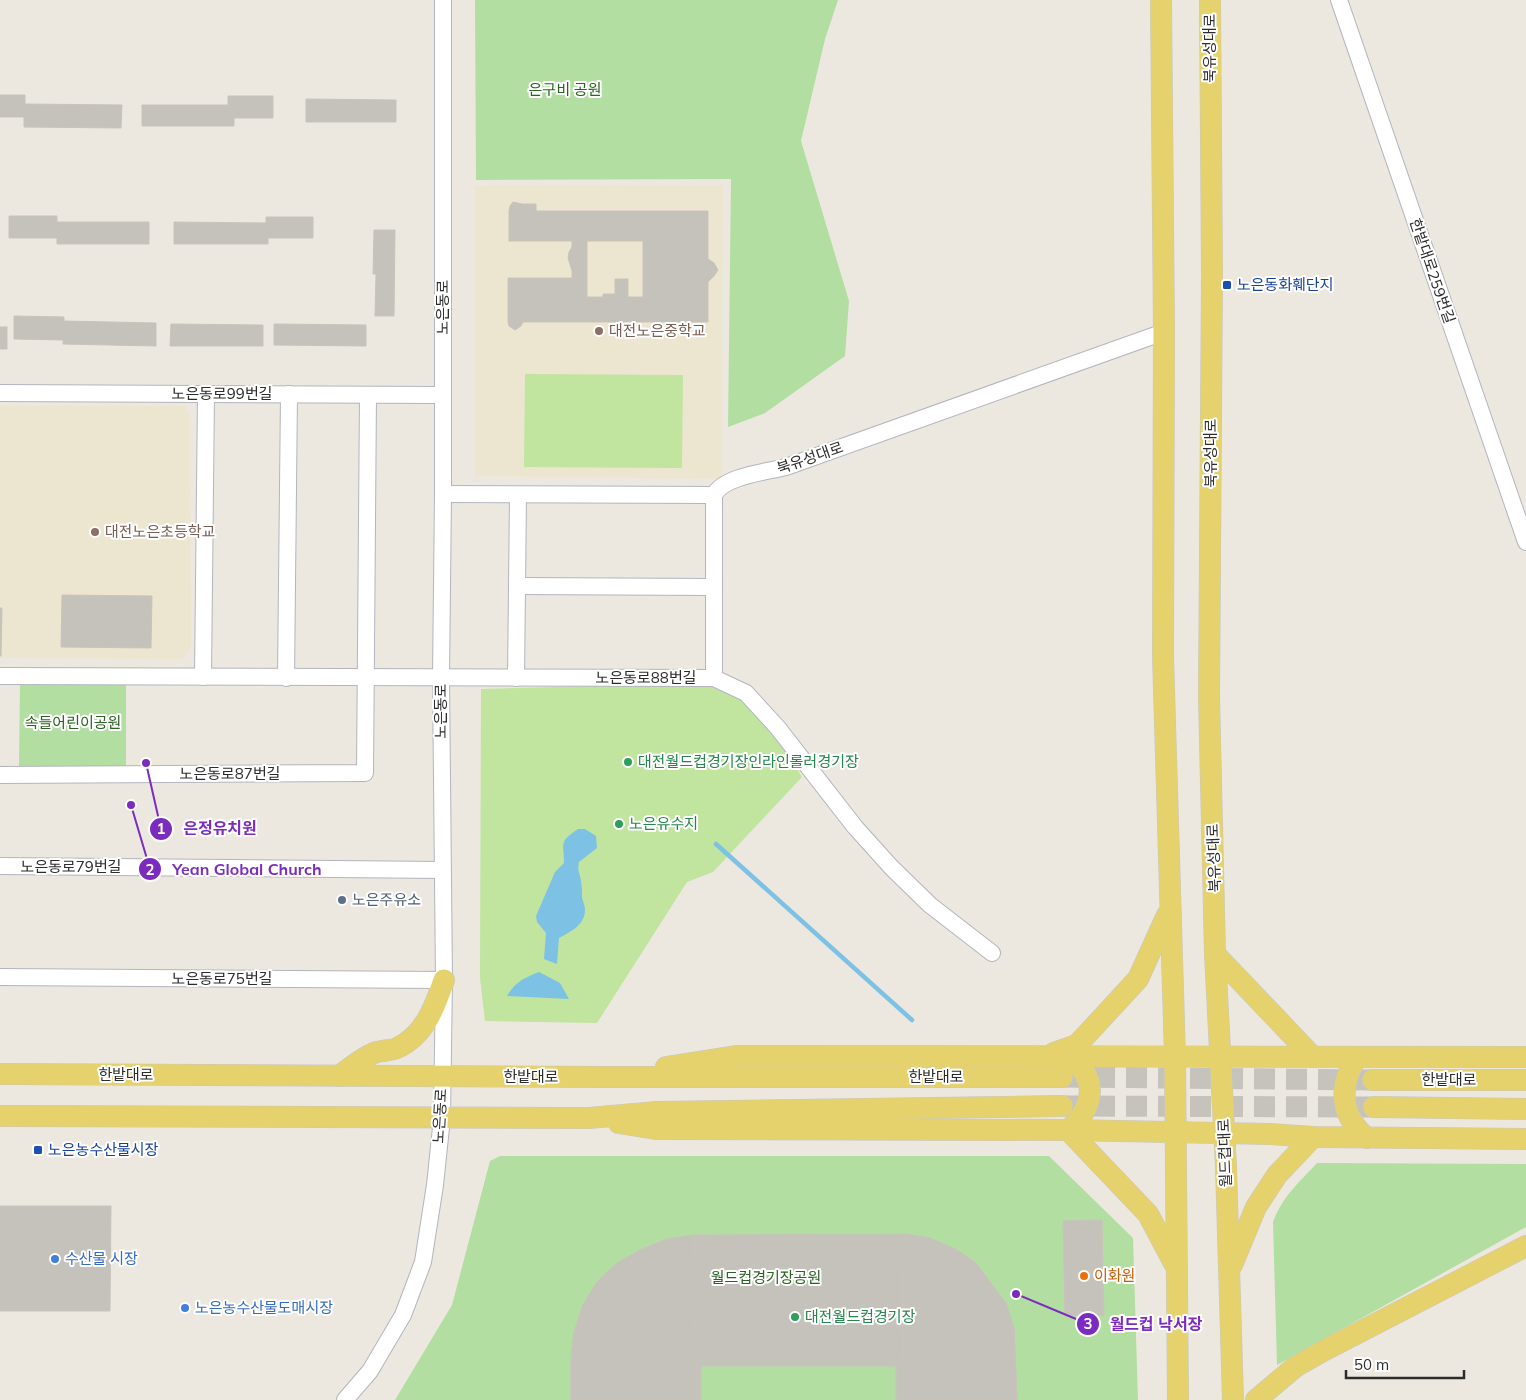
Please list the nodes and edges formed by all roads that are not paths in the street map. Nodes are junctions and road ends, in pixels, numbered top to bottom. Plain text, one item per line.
1 (443, 0) edge
2 (1162, 0) edge
3 (1210, 0) edge
4 (1338, 0) edge
5 (1164, 332) junction
6 (0, 392) edge
7 (206, 394) junction
8 (289, 394) junction
9 (368, 395) junction
10 (443, 395) junction
11 (443, 494) junction
12 (518, 495) junction
13 (714, 495) junction
14 (1526, 542) edge
15 (517, 586) junction
16 (714, 587) junction
17 (0, 676) edge
18 (202, 677) junction
19 (286, 678) junction
20 (365, 678) junction
21 (441, 678) junction
22 (516, 678) junction
23 (714, 678) junction
24 (0, 775) edge
25 (0, 866) edge
26 (442, 870) junction
27 (1215, 906) joint
28 (1170, 908) junction
29 (992, 953) dead end
30 (1215, 954) junction
31 (0, 978) edge
32 (444, 980) junction
33 (1174, 1057) junction
34 (1220, 1057) junction
35 (1313, 1057) junction
36 (1357, 1057) junction
37 (1526, 1057) edge
38 (1054, 1063) junction
39 (0, 1074) edge
40 (339, 1076) junction
41 (442, 1076) junction
42 (602, 1078) junction
43 (1373, 1080) tunnel mouth
44 (1526, 1080) edge
45 (1062, 1106) tunnel mouth
46 (1374, 1107) tunnel mouth
47 (1526, 1109) edge
48 (0, 1116) edge
49 (442, 1118) junction
50 (589, 1118) junction
51 (1068, 1130) junction
52 (1176, 1132) junction
53 (1224, 1133) junction
54 (1313, 1137) junction
55 (1367, 1138) junction
56 (1526, 1139) edge
57 (1526, 1246) edge
58 (1177, 1270) junction
59 (1229, 1272) junction
60 (345, 1400) edge
61 (1178, 1400) edge
62 (1233, 1400) edge
63 (1256, 1400) edge

1 - 10 street, 노은동로
2 - 5 main road
3 - 27 main road, 북유성대로
4 - 14 street, 한밭대로259번길
5 - 13 street, 북유성대로
5 - 28 main road
6 - 7 street, 노은동로99번길
7 - 8 street, 노은동로99번길
7 - 18 street
8 - 9 street, 노은동로99번길
8 - 19 street
9 - 10 street, 노은동로99번길
9 - 20 street, 노은동로87번길
10 - 11 street, 노은동로
11 - 12 street
11 - 21 street, 노은동로
12 - 13 street
12 - 15 street
13 - 16 street, 노은동로88번길
15 - 16 street
15 - 22 street
16 - 23 street, 노은동로88번길
17 - 18 street
18 - 19 street
19 - 20 street
20 - 21 street
20 - 24 street, 노은동로87번길
21 - 22 street, 노은동로88번길
21 - 26 street, 노은동로
22 - 23 street, 노은동로88번길
23 - 29 street
25 - 26 street, 노은동로79번길
26 - 32 street, 노은동로
27 - 30 main road, 월드컵대로
28 - 33 main road
28 - 38 main road
30 - 34 main road, 월드컵대로
30 - 35 main road
31 - 32 street, 노은동로75번길
32 - 40 main road
32 - 41 street, 노은동로
33 - 34 main road
33 - 38 main road
33 - 52 main road
34 - 35 main road
34 - 53 main road, 월드컵대로
35 - 36 main road
36 - 37 main road
36 - 55 main road
38 - 42 main road, 한밭대로
38 - 42 main road
38 - 51 main road
39 - 40 main road, 한밭대로
40 - 41 main road, 한밭대로
41 - 42 main road, 한밭대로
41 - 49 street, 노은동로
43 - 44 main road, 한밭대로
45 - 50 main road, 한밭대로
46 - 47 main road, 한밭대로
48 - 49 main road, 한밭대로
49 - 50 main road, 한밭대로
49 - 60 street, 노은동로
50 - 51 main road
51 - 52 main road
51 - 58 main road
52 - 53 main road
52 - 58 main road
53 - 54 main road
53 - 59 main road, 월드컵대로
54 - 55 main road
54 - 59 main road
55 - 56 main road
57 - 63 main road
58 - 61 main road
59 - 62 main road, 월드컵대로

